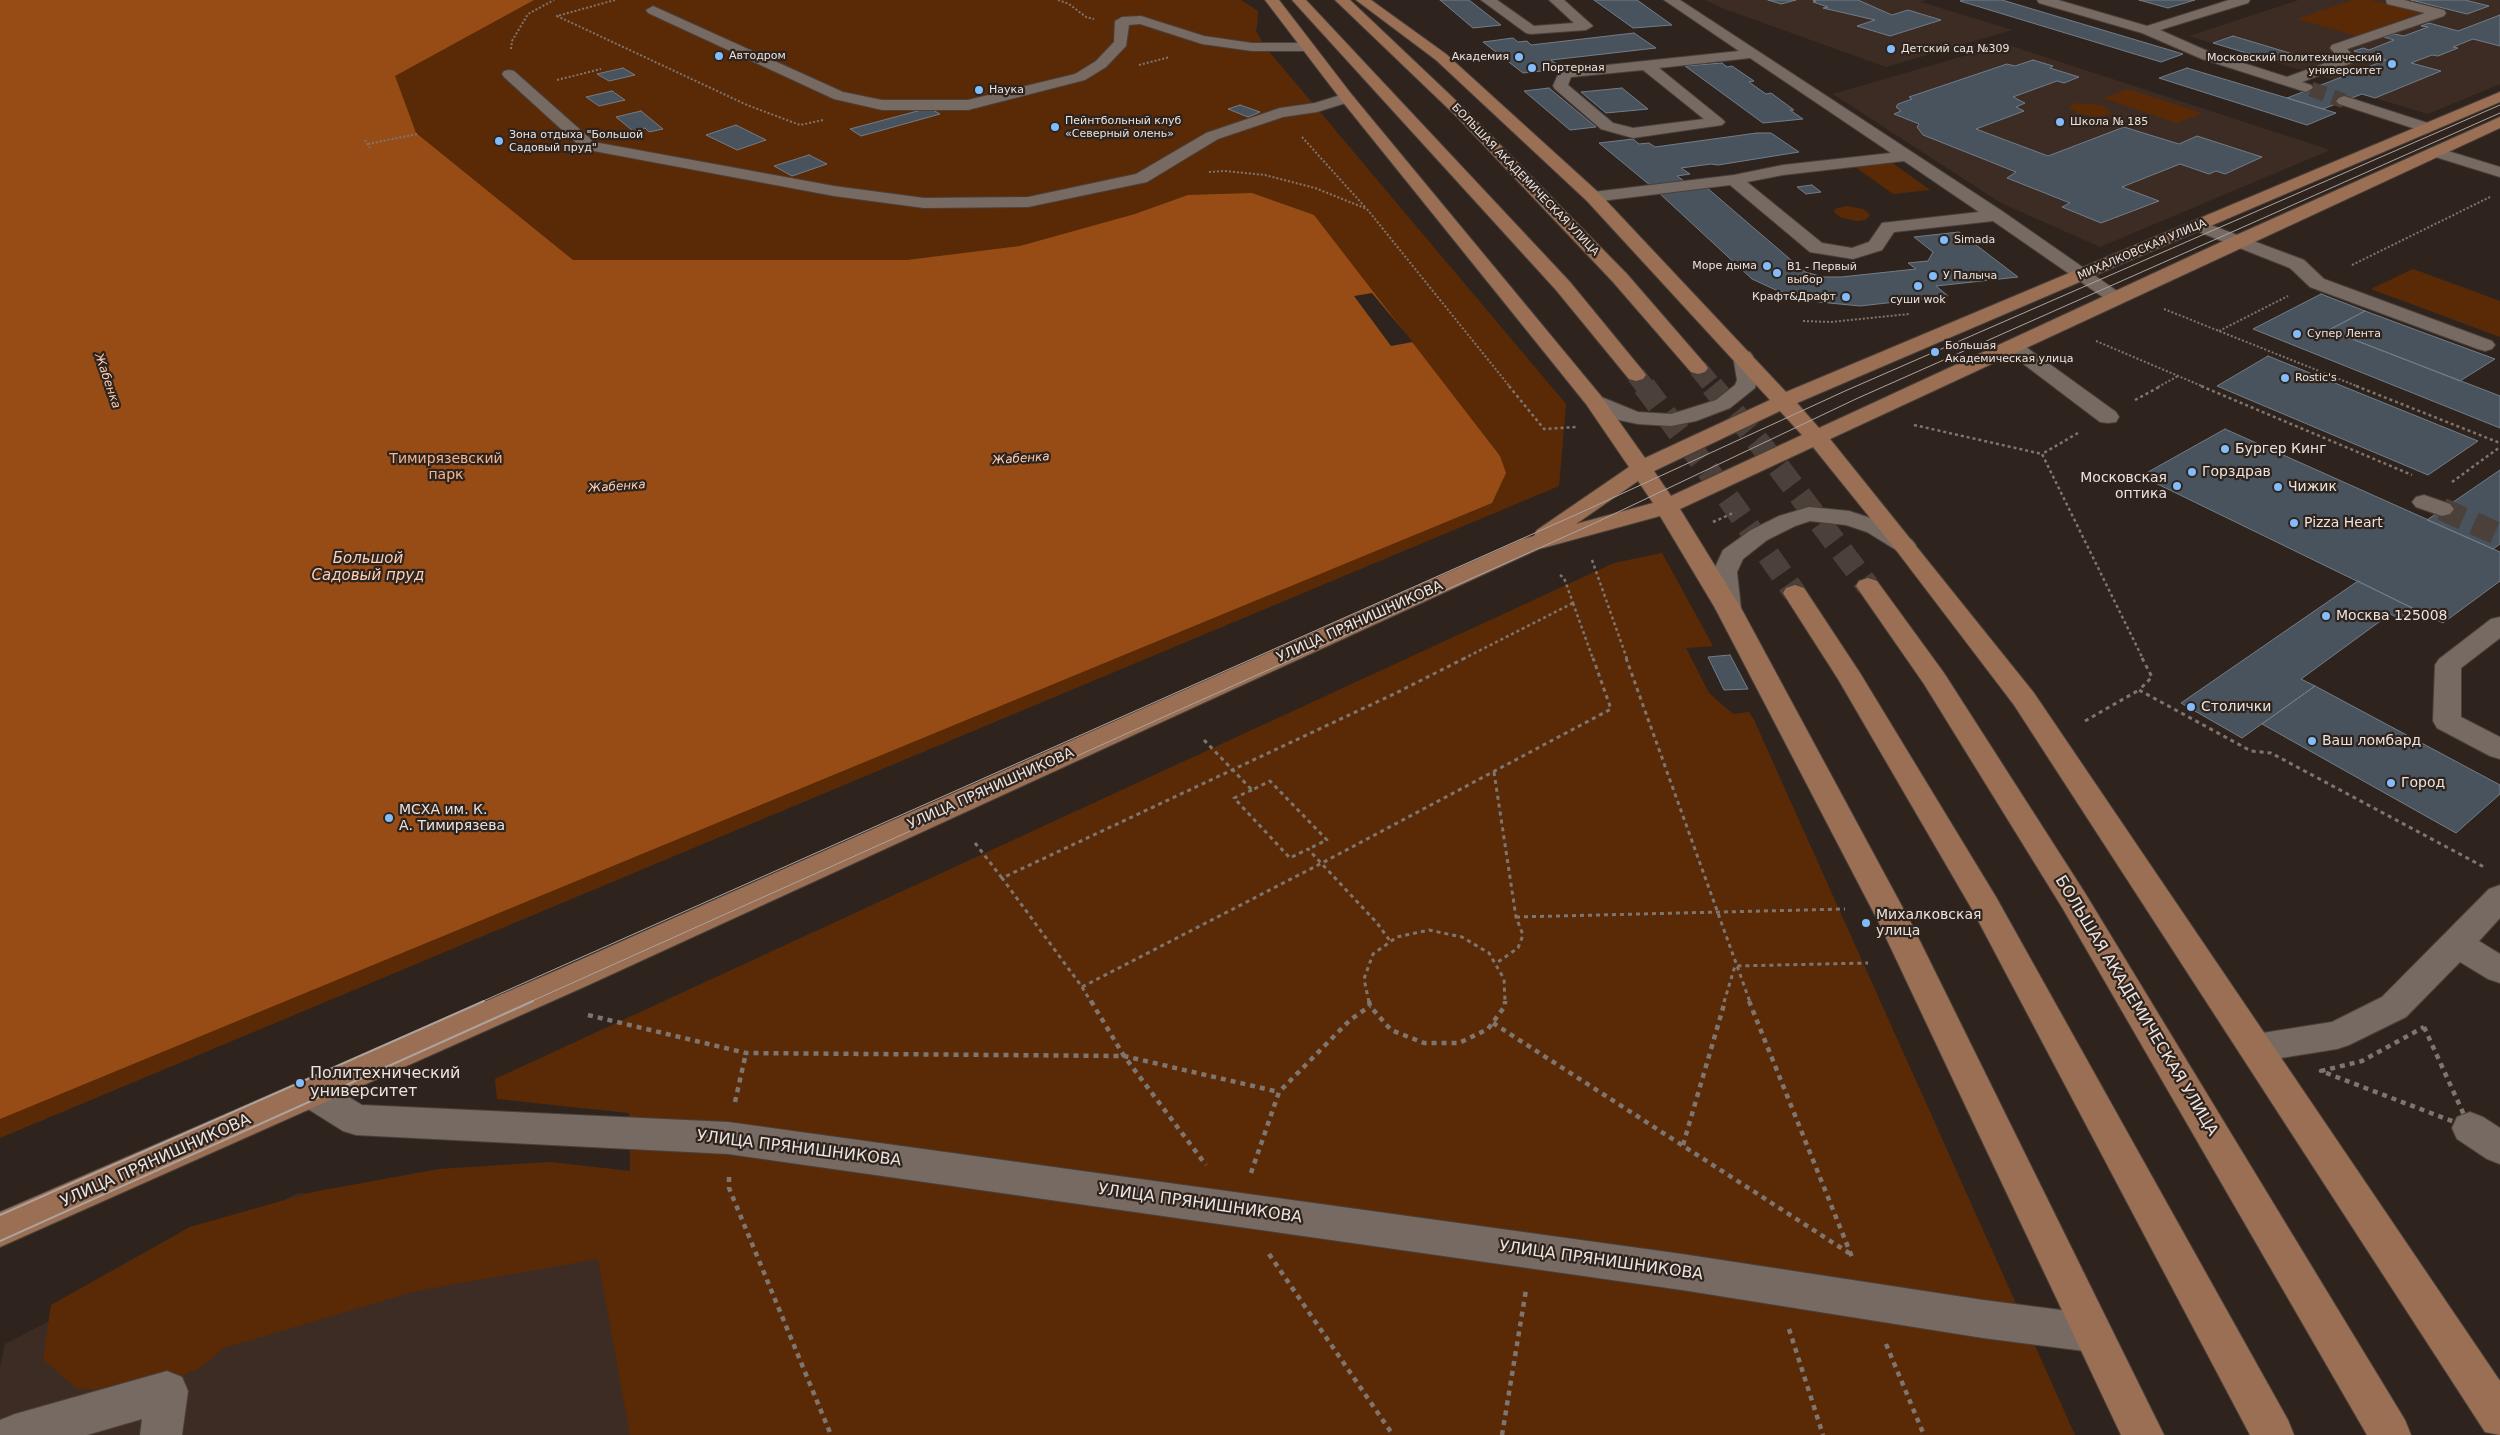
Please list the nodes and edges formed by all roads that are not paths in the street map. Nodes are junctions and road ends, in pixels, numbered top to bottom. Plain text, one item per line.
1 (1272, 0) edge
2 (1299, 0) edge
3 (1342, 0) edge
4 (1363, 0) edge
5 (1488, 0) edge
6 (1556, 0) edge
7 (1672, 0) edge
8 (2044, 0) edge
9 (2243, 0) edge
10 (2392, 1) edge
11 (653, 10) dead end
12 (2147, 30) junction
13 (1306, 47) junction
14 (1752, 54) junction
15 (1646, 65) junction
16 (509, 74) road end
17 (2288, 82) junction
18 (2311, 89) tunnel mouth
19 (2500, 96) edge
20 (1347, 98) junction
21 (2344, 101) tunnel mouth
22 (2500, 122) edge
23 (2428, 128) junction
24 (2435, 152) junction
25 (1906, 156) junction
26 (2500, 172) edge
27 (1734, 180) junction
28 (1593, 197) junction
29 (1996, 215) junction
30 (2200, 226) junction
31 (2238, 241) junction
32 (2083, 275) junction
33 (2117, 298) junction
34 (2485, 345) dead end
35 (2012, 346) junction
36 (1743, 356) junction
37 (1698, 368) tunnel mouth
38 (1636, 375) tunnel mouth
39 (1594, 400) junction
40 (1784, 402) junction
41 (2108, 416) road end
42 (1817, 438) junction
43 (1641, 469) junction
44 (1666, 507) junction
45 (1531, 544) junction
46 (1904, 545) junction
47 (1868, 586) tunnel mouth
48 (1795, 593) tunnel mouth
49 (1728, 608) junction
50 (2500, 625) edge
51 (2500, 749) edge
52 (2496, 884) edge
53 (2458, 944) junction
54 (2500, 970) edge
55 (2256, 1048) junction
56 (312, 1092) junction
57 (2470, 1128) road end
58 (2500, 1148) edge
59 (0, 1230) edge
60 (2092, 1333) junction
61 (2500, 1417) edge
62 (15, 1435) edge
63 (161, 1435) edge
64 (2143, 1435) edge
65 (2273, 1435) edge
66 (2390, 1435) edge

1 - 13 main road
2 - 38 main road
3 - 37 main road, БОЛЬШАЯ АКАДЕМИЧЕСКАЯ УЛИЦА
4 - 28 main road
5 - 6 street
7 - 14 street
8 - 12 street
9 - 12 street
10 - 17 street
11 - 13 street
12 - 17 street
13 - 20 main road
14 - 15 street
14 - 25 street
15 - 15 street
16 - 20 street
17 - 18 street
19 - 23 main road, МИХАЛКОВСКАЯ УЛИЦА
20 - 39 main road
21 - 23 street
22 - 24 main road
23 - 30 main road, МИХАЛКОВСКАЯ УЛИЦА
24 - 26 street
24 - 31 main road
25 - 27 street
25 - 29 street
27 - 28 street
27 - 29 street
28 - 36 main road
29 - 32 street
30 - 31 street
30 - 32 main road, МИХАЛКОВСКАЯ УЛИЦА
31 - 33 main road
31 - 34 street
32 - 33 street
32 - 40 main road, МИХАЛКОВСКАЯ УЛИЦА
33 - 35 main road
35 - 41 street
35 - 42 main road
36 - 39 street
36 - 40 main road
39 - 43 main road
40 - 42 main road
40 - 43 main road, УЛИЦА ПРЯНИШНИКОВА
42 - 44 main road, УЛИЦА ПРЯНИШНИКОВА
42 - 46 main road
43 - 44 main road
43 - 45 main road, УЛИЦА ПРЯНИШНИКОВА
44 - 45 main road, УЛИЦА ПРЯНИШНИКОВА
44 - 49 main road
45 - 56 main road, УЛИЦА ПРЯНИШНИКОВА
46 - 49 street
46 - 55 main road
47 - 66 main road, БОЛЬШАЯ АКАДЕМИЧЕСКАЯ УЛИЦА
48 - 65 main road
49 - 60 main road
50 - 51 street
52 - 53 street
53 - 54 street
53 - 55 street
55 - 61 main road
56 - 59 main road, УЛИЦА ПРЯНИШНИКОВА
56 - 60 street, УЛИЦА ПРЯНИШНИКОВА
57 - 58 street
60 - 64 main road
62 - 63 street

